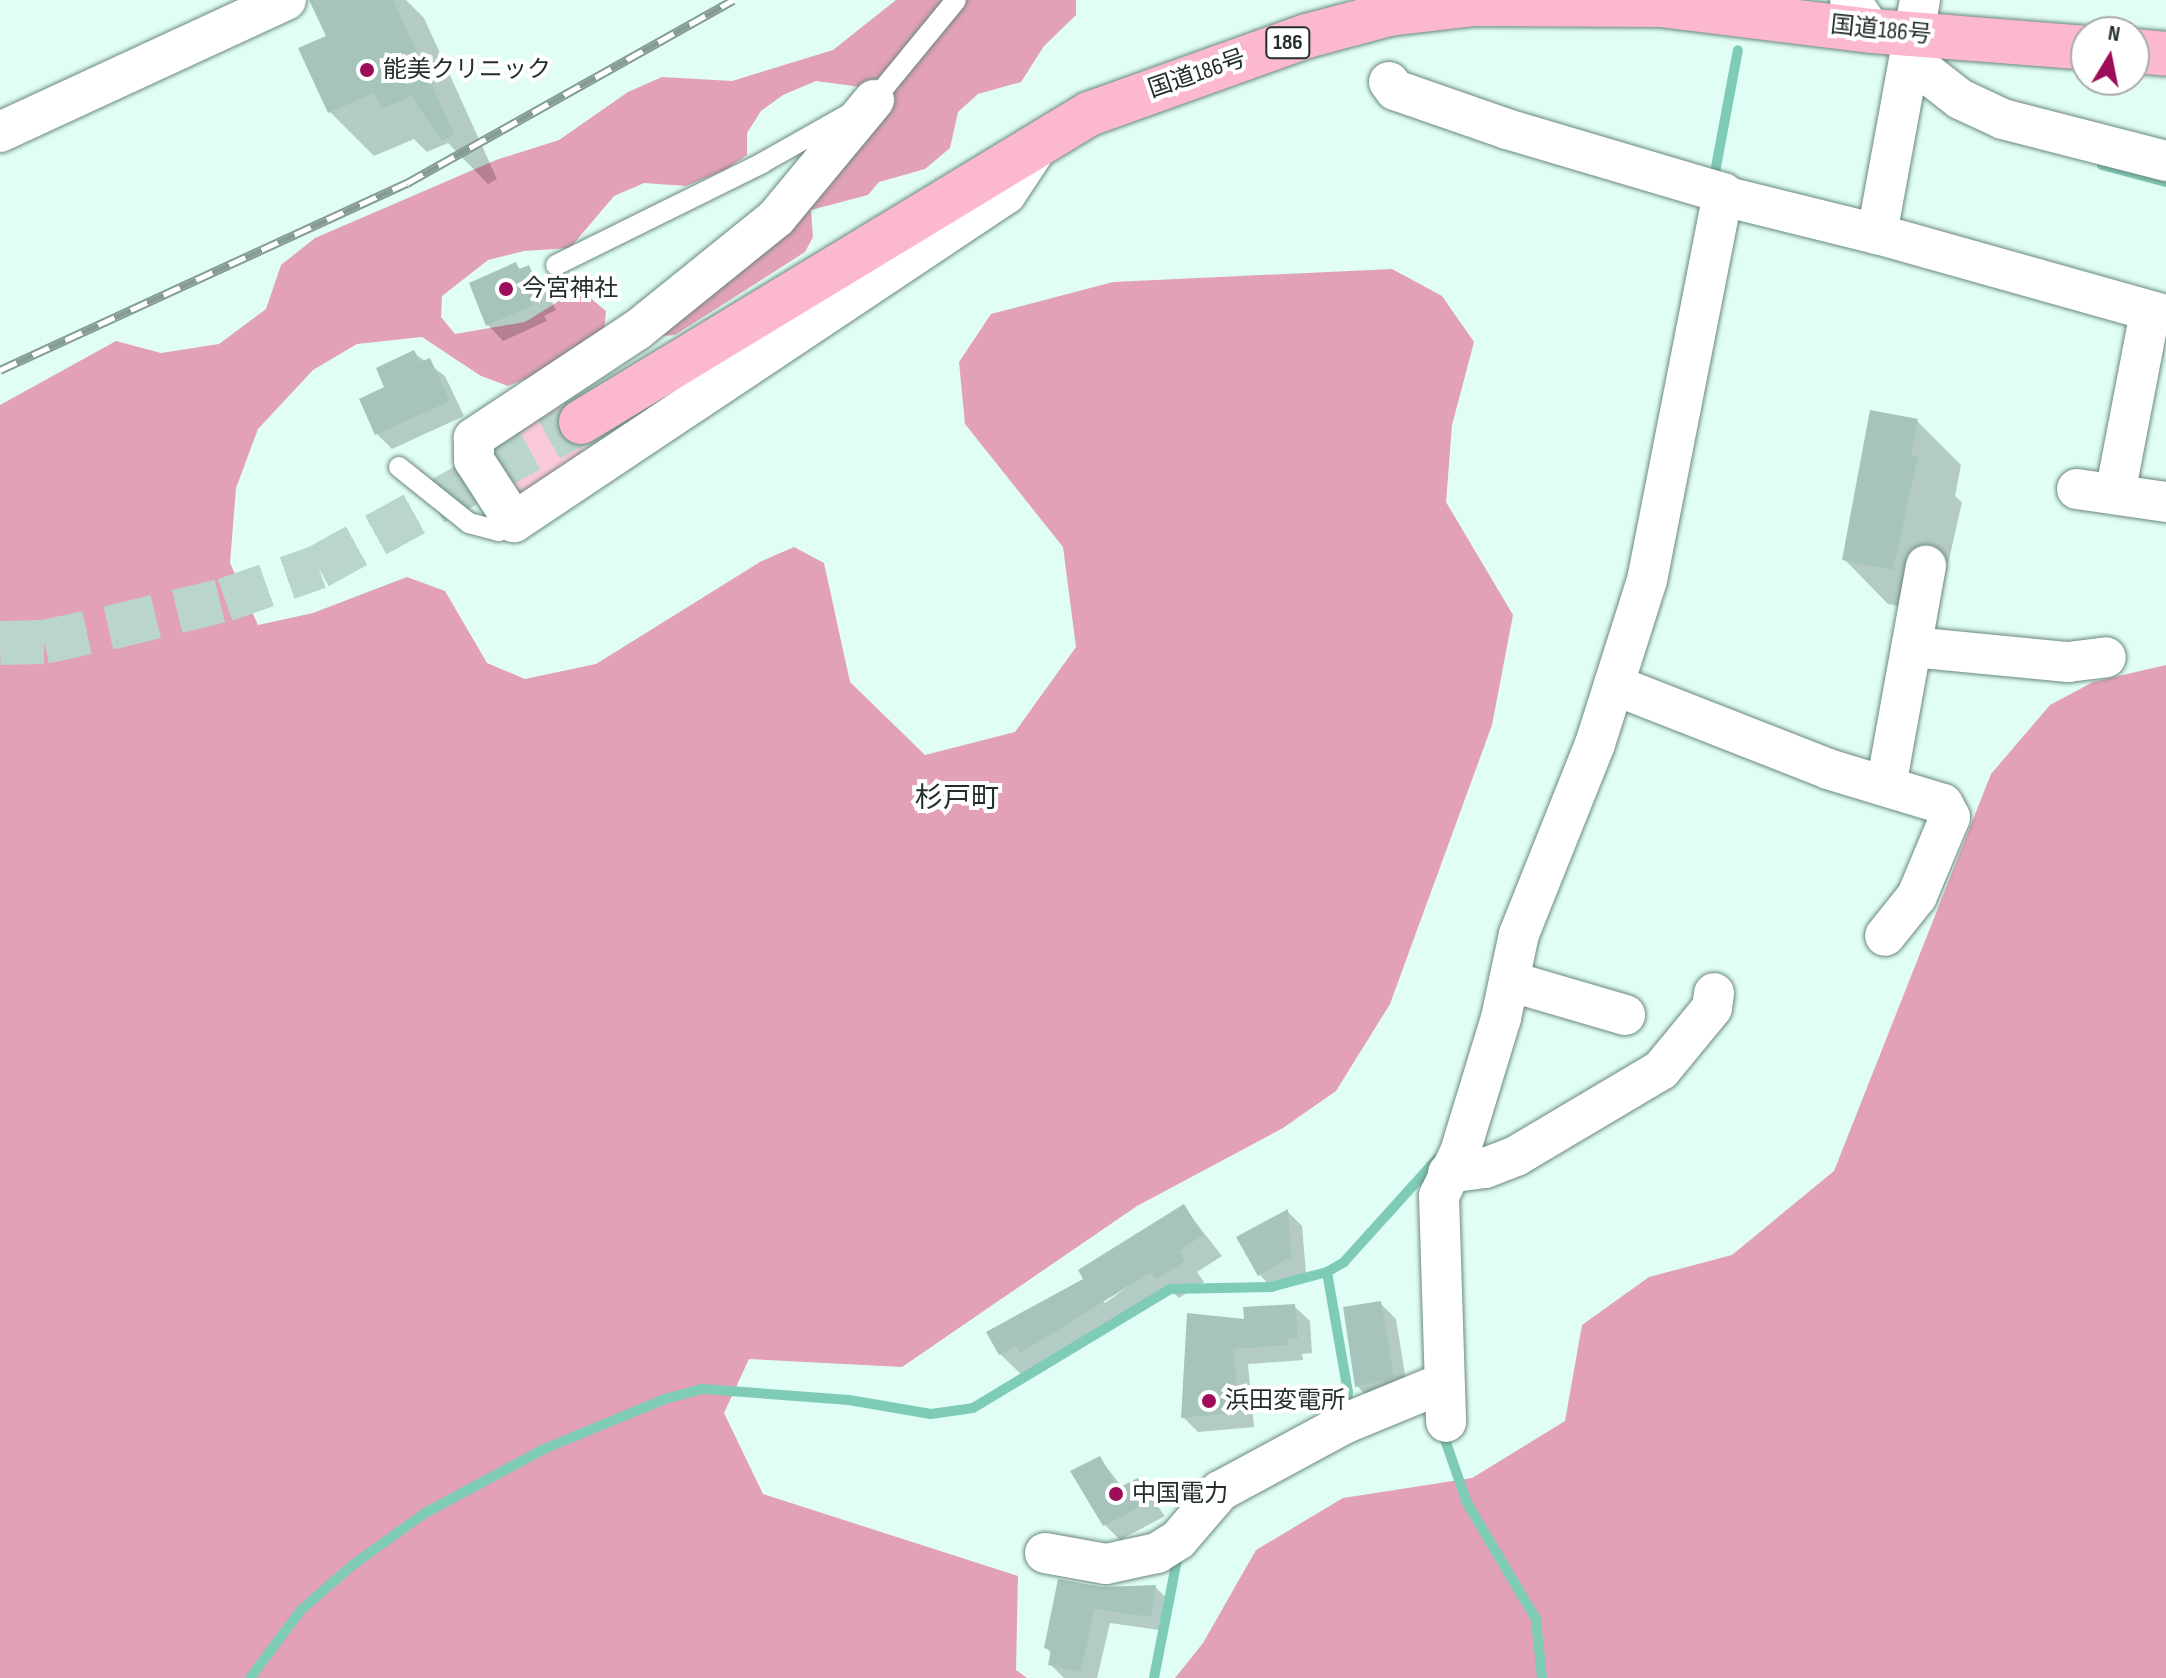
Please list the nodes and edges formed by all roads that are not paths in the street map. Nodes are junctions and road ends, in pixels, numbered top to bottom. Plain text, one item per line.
1 (286, 0) edge
2 (956, 0) edge
3 (1893, 25) edge
4 (2070, 46) edge
5 (1389, 82) dead end
6 (874, 100) junction
7 (0, 132) edge
8 (1039, 144) junction
9 (2166, 161) edge
10 (1715, 192) junction
11 (1877, 234) junction
12 (556, 265) dead end
13 (2158, 313) edge
14 (581, 422) tunnel mouth
15 (399, 467) dead end
16 (2166, 502) edge
17 (514, 522) junction
18 (1926, 566) dead end
19 (1912, 647) junction
20 (2106, 657) dead end
21 (1614, 685) junction
22 (1886, 786) junction
23 (1885, 936) dead end
24 (1509, 981) junction
25 (1714, 993) dead end
26 (1625, 1015) dead end
27 (1448, 1173) junction
28 (1045, 1553) dead end

1 - 7 street
2 - 6 lane
3 - 4 highway, 国道186号 / 186
3 - 8 highway, 国道186号 / 186
3 - 9 street
3 - 11 street
5 - 10 street
6 - 12 lane
6 - 17 street
8 - 14 highway, 国道186号 / 186
8 - 17 street
10 - 11 street
10 - 21 street
11 - 13 street
13 - 16 street
15 - 17 lane
18 - 19 street
19 - 20 street
19 - 22 street
21 - 22 street
21 - 24 street
22 - 23 street
24 - 26 street
24 - 27 street
25 - 27 street
27 - 28 street

